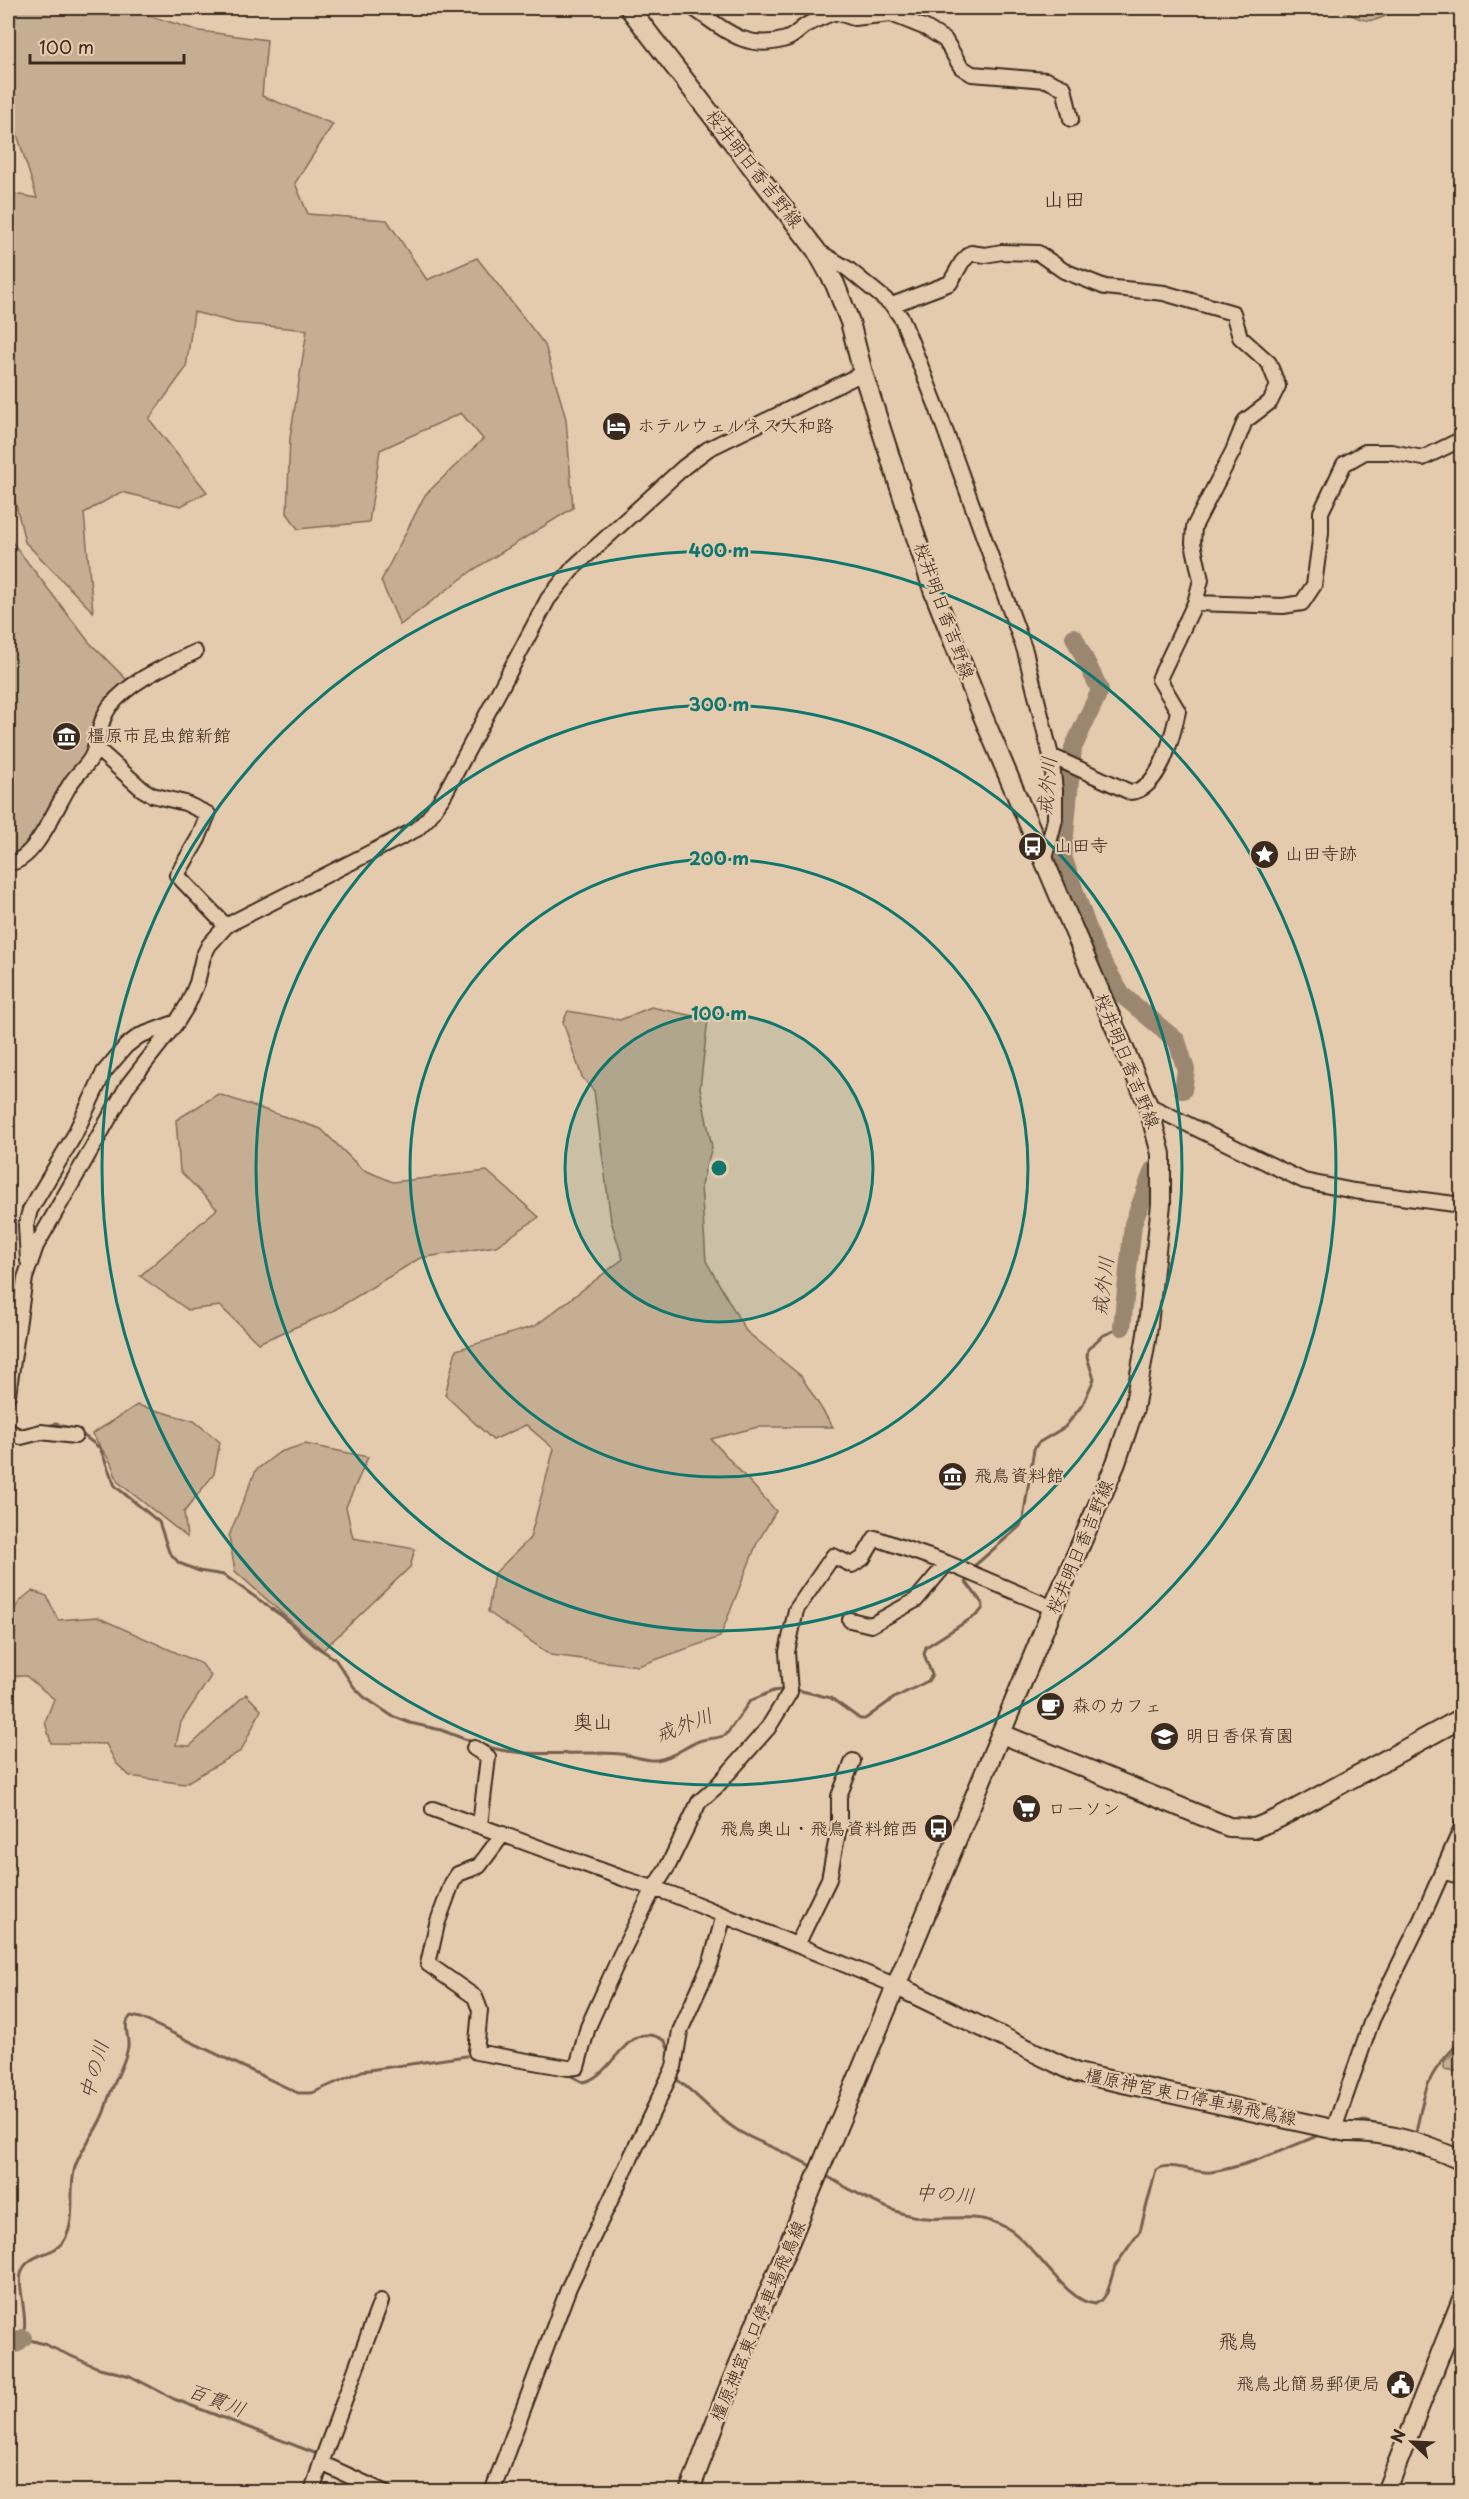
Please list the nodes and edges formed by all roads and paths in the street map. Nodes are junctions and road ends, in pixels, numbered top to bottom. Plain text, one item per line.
1 (629, 8) edge
2 (693, 8) edge
3 (855, 13) edge
4 (1071, 119) dead end
5 (816, 250) junction
6 (892, 304) junction
7 (863, 373) junction
8 (1461, 439) edge
9 (1195, 603) junction
10 (195, 652) dead end
11 (95, 747) junction
12 (1051, 756) junction
13 (8, 863) edge
14 (1044, 863) junction
15 (226, 926) junction
16 (177, 1022) junction
17 (1148, 1105) junction
18 (1461, 1205) edge
19 (28, 1263) junction
20 (11, 1348) edge
21 (8, 1395) edge
22 (14, 1433) edge
23 (75, 1436) dead end
24 (947, 1563) junction
25 (1053, 1608) junction
26 (850, 1620) dead end
27 (1461, 1718) edge
28 (1002, 1734) junction
29 (474, 1748) dead end
30 (853, 1761) dead end
31 (433, 1809) dead end
32 (480, 1825) junction
33 (1461, 1827) edge
34 (503, 1834) junction
35 (1442, 1871) junction
36 (1461, 1877) edge
37 (654, 1888) junction
38 (724, 1915) junction
39 (796, 1945) junction
40 (897, 1986) junction
41 (1334, 2129) junction
42 (1461, 2161) edge
43 (1461, 2300) edge
44 (381, 2301) dead end
45 (1455, 2338) edge
46 (323, 2458) junction
47 (312, 2492) edge
48 (384, 2492) edge
49 (492, 2492) edge
50 (689, 2492) edge
51 (1386, 2492) edge

1 - 5 main road, 桜井明日香吉野線
2 - 3 street
3 - 4 street
5 - 6 street
5 - 7 main road, 桜井明日香吉野線
6 - 9 street
6 - 12 street
7 - 14 main road, 桜井明日香吉野線
7 - 15 street
8 - 9 street
9 - 12 street
10 - 11 street
11 - 13 street
11 - 15 street
12 - 14 street
14 - 17 main road, 桜井明日香吉野線
15 - 16 street
16 - 19 street
16 - 19 street
17 - 18 street
17 - 25 main road, 桜井明日香吉野線
19 - 20 street
20 - 21 street
22 - 23 street
24 - 25 street
24 - 26 street
24 - 37 street
25 - 28 main road, 桜井明日香吉野線
27 - 28 main road
28 - 40 main road, 橿原神宮東口停車場飛鳥線
29 - 32 street
30 - 39 street
31 - 32 street
32 - 34 street
33 - 35 street
34 - 37 street
34 - 37 street
35 - 36 street
35 - 41 street
37 - 38 street
38 - 39 street
38 - 49 street
39 - 40 street
40 - 41 main road, 橿原神宮東口停車場飛鳥線
40 - 50 main road, 橿原神宮東口停車場飛鳥線
41 - 42 main road, 橿原神宮東口停車場飛鳥線
43 - 45 main road
44 - 46 street
45 - 51 main road
46 - 47 street
46 - 48 street

